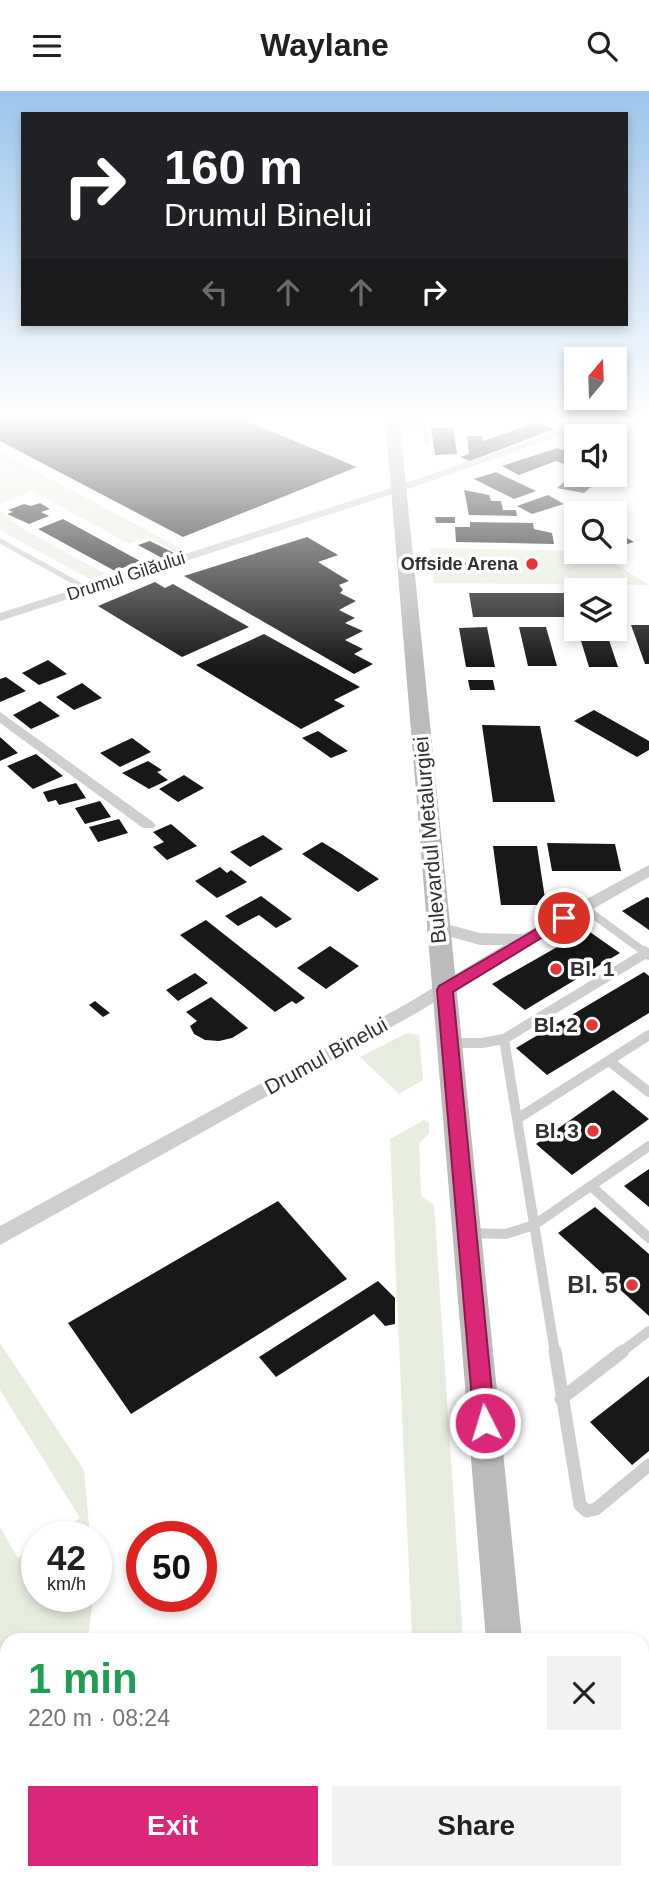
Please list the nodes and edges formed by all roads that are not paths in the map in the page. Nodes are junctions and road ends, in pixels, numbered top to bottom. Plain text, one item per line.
1 (366, 499) edge
2 (399, 499) edge
3 (0, 541) edge
4 (87, 589) junction
5 (0, 617) edge
6 (0, 716) edge
7 (148, 825) dead end
8 (649, 870) edge
9 (583, 907) junction
10 (439, 928) junction
11 (526, 939) junction
12 (648, 954) edge
13 (444, 990) junction
14 (649, 1035) edge
15 (504, 1039) junction
16 (449, 1043) junction
17 (609, 1061) junction
18 (649, 1092) edge
19 (517, 1119) junction
20 (649, 1146) edge
21 (591, 1186) junction
22 (534, 1225) junction
23 (468, 1233) junction
24 (0, 1236) edge
25 (649, 1238) edge
26 (649, 1331) edge
27 (561, 1399) junction
28 (649, 1465) edge
29 (503, 1633) edge

1 - 4 street, Drumul Gilăului
2 - 10 main road, Bulevardul Metalurgiei
3 - 4 lane
4 - 5 street, Drumul Gilăului
6 - 7 street
8 - 9 street, Drumul Binelui
9 - 11 street, Drumul Binelui
9 - 12 lane
10 - 11 street
10 - 13 main road, Bulevardul Metalurgiei
11 - 13 street, Drumul Binelui
12 - 15 lane
13 - 16 main road, Bulevardul Metalurgiei
13 - 24 street, Drumul Binelui
14 - 17 lane
15 - 16 lane
15 - 19 lane
16 - 23 main road, Bulevardul Metalurgiei
17 - 18 lane
17 - 19 lane
19 - 22 lane
20 - 21 lane
21 - 22 lane
21 - 25 lane
22 - 23 lane
22 - 27 lane
23 - 29 main road, Bulevardul Metalurgiei
26 - 27 lane
27 - 28 lane

